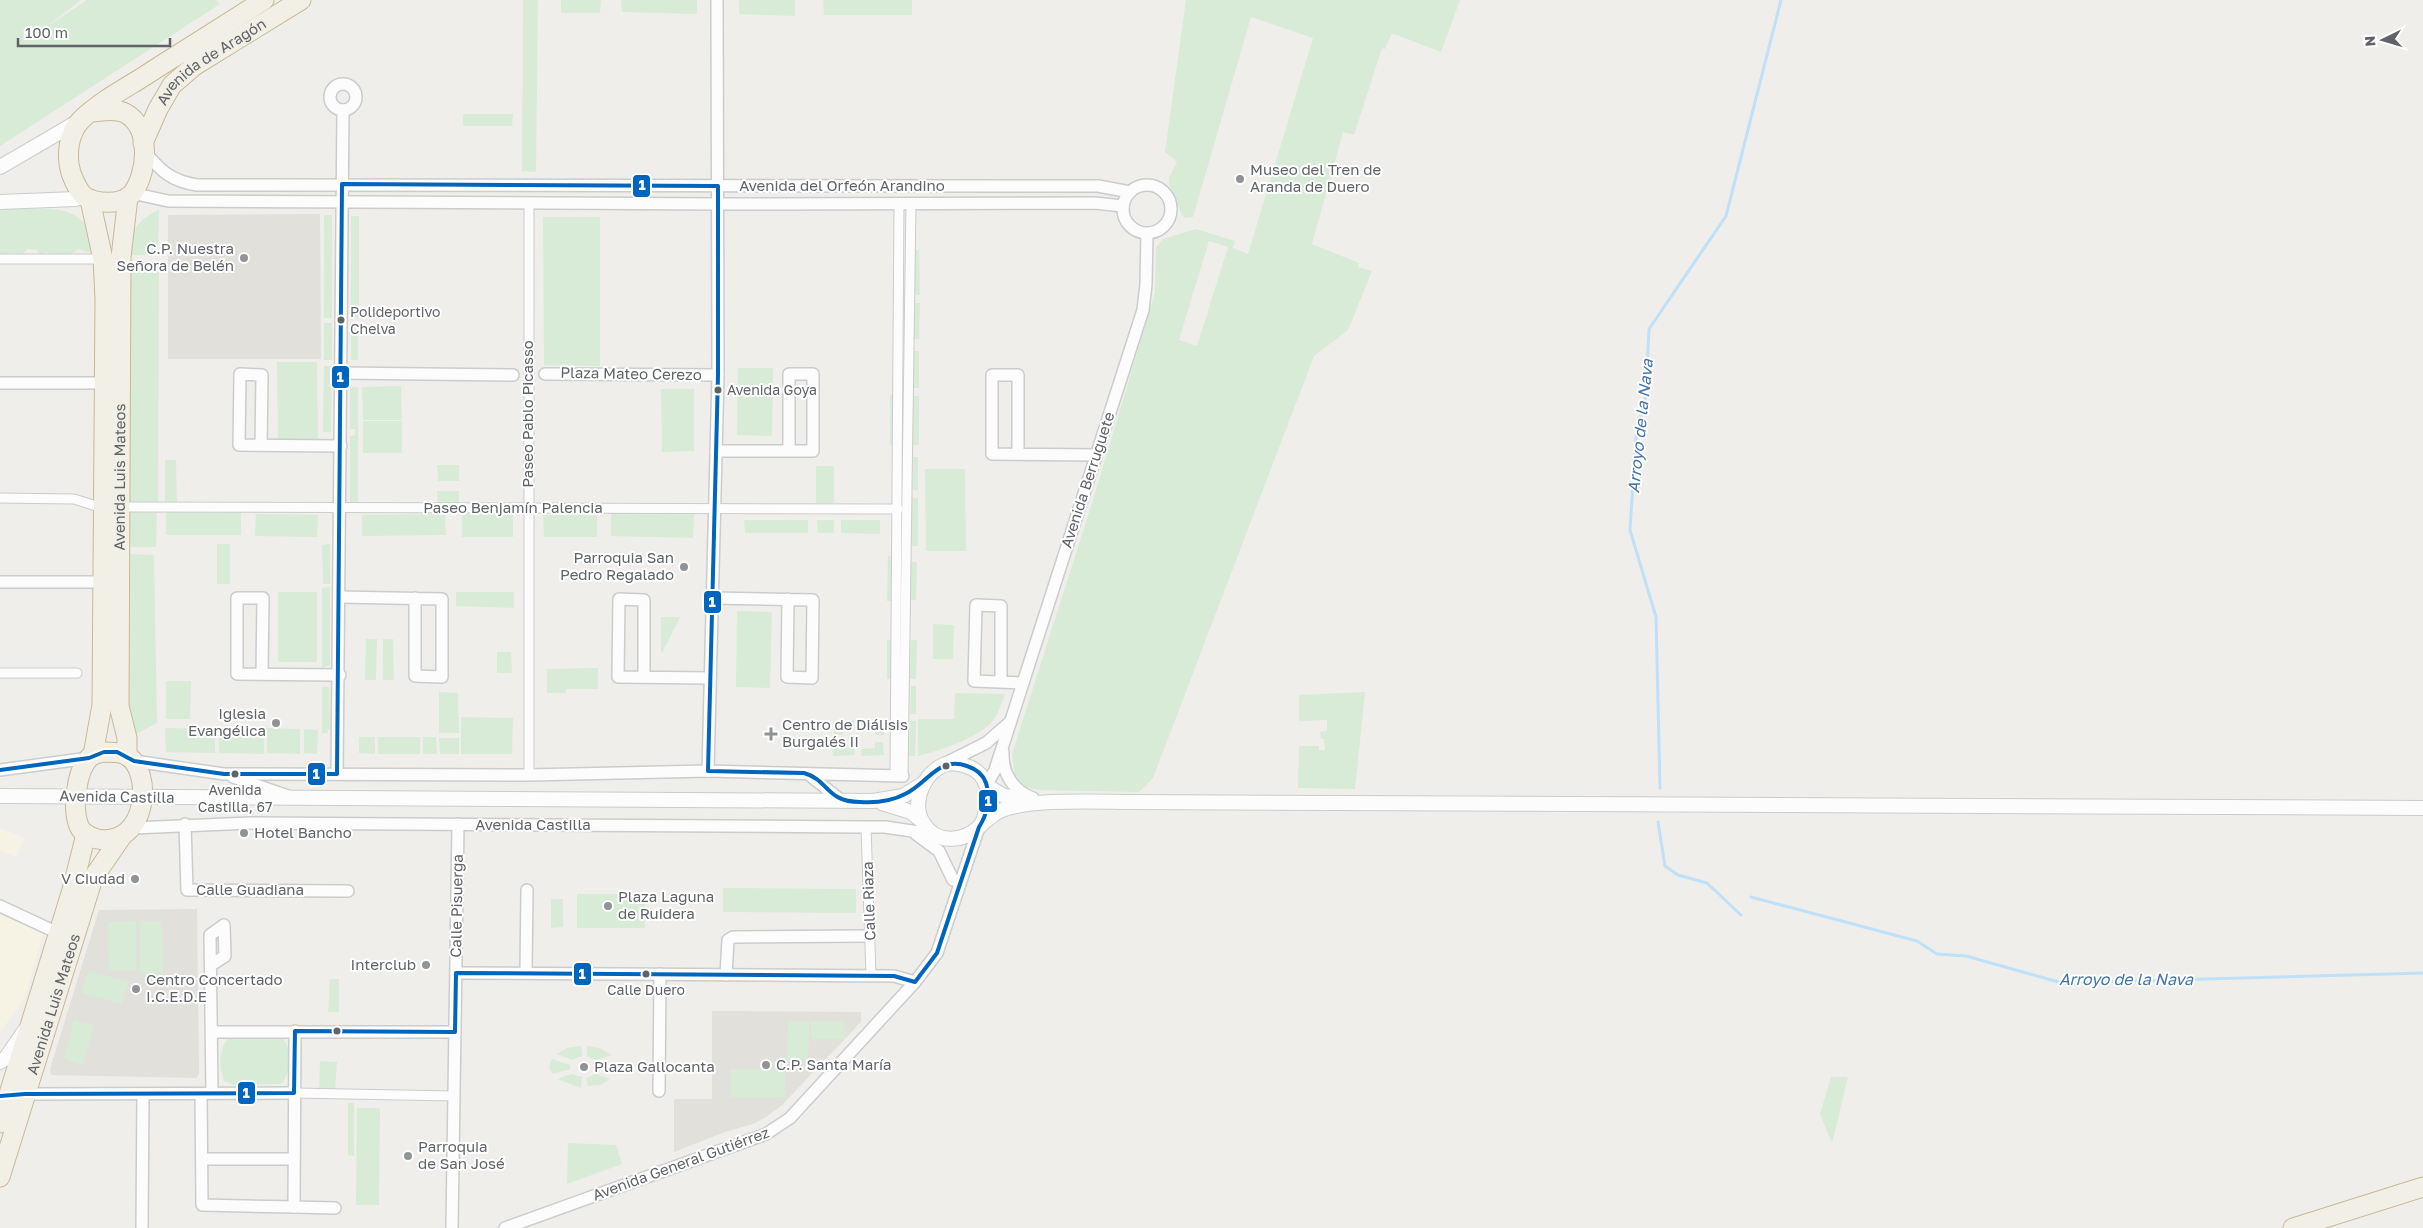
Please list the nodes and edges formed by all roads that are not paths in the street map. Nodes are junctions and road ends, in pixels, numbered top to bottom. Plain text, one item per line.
1 (264, 0) edge
2 (301, 0) edge
3 (717, 0) edge
4 (344, 110) dead end
5 (86, 116) junction
6 (144, 148) junction
7 (0, 167) edge
8 (342, 184) junction
9 (718, 186) junction
10 (1130, 192) junction
11 (130, 195) junction
12 (51, 200) junction
13 (0, 202) edge
14 (342, 202) junction
15 (89, 203) junction
16 (529, 203) junction
17 (718, 204) junction
18 (899, 204) junction
19 (911, 204) junction
20 (1122, 206) junction
21 (1147, 234) junction
22 (899, 244) junction
23 (911, 244) junction
24 (0, 259) edge
25 (95, 259) dead end
26 (899, 298) junction
27 (910, 298) junction
28 (899, 346) junction
29 (909, 346) junction
30 (341, 373) junction
31 (545, 374) dead end
32 (513, 375) dead end
33 (718, 375) junction
34 (0, 383) edge
35 (105, 383) junction
36 (898, 392) junction
37 (909, 392) junction
38 (261, 445) junction
39 (341, 446) junction
40 (903, 450) junction
41 (716, 451) junction
42 (789, 451) junction
43 (1018, 454) junction
44 (1096, 455) junction
45 (0, 498) edge
46 (901, 504) junction
47 (96, 506) dead end
48 (128, 507) dead end
49 (340, 507) junction
50 (528, 508) junction
51 (714, 508) junction
52 (0, 582) edge
53 (103, 582) junction
54 (340, 597) junction
55 (415, 598) junction
56 (712, 598) junction
57 (788, 599) junction
58 (0, 673) edge
59 (77, 673) dead end
60 (262, 674) junction
61 (340, 675) junction
62 (644, 677) junction
63 (710, 678) junction
64 (1001, 682) junction
65 (1023, 683) junction
66 (1009, 723) junction
67 (1004, 744) junction
68 (91, 756) junction
69 (130, 758) junction
70 (945, 764) junction
71 (0, 770) edge
72 (708, 771) junction
73 (224, 774) junction
74 (337, 774) junction
75 (808, 774) junction
76 (529, 775) junction
77 (899, 776) joint
78 (924, 783) junction
79 (987, 785) junction
80 (0, 796) edge
81 (76, 796) junction
82 (141, 798) junction
83 (295, 799) junction
84 (842, 801) junction
85 (873, 801) junction
86 (1046, 802) junction
87 (2423, 808) edge
88 (922, 821) junction
89 (186, 824) junction
90 (458, 824) junction
91 (980, 826) junction
92 (866, 827) junction
93 (910, 830) junction
94 (127, 832) junction
95 (86, 834) junction
96 (936, 836) junction
97 (953, 880) junction
98 (527, 890) dead end
99 (348, 891) dead end
100 (955, 899) junction
101 (0, 906) edge
102 (58, 933) junction
103 (870, 936) junction
104 (211, 965) dead end
105 (456, 972) junction
106 (526, 973) junction
107 (660, 974) junction
108 (726, 975) junction
109 (871, 976) junction
110 (915, 982) junction
111 (31, 1022) junction
112 (295, 1031) junction
113 (212, 1032) junction
114 (455, 1032) junction
115 (0, 1062) edge
116 (659, 1091) dead end
117 (9, 1092) edge
118 (207, 1093) junction
119 (294, 1093) junction
120 (143, 1094) junction
121 (454, 1096) junction
122 (0, 1123) edge
123 (202, 1159) junction
124 (294, 1159) junction
125 (0, 1178) edge
126 (2423, 1187) edge
127 (294, 1207) junction
128 (335, 1208) dead end
129 (142, 1228) edge
130 (452, 1228) edge
131 (505, 1228) edge
132 (2294, 1228) edge

1 - 5 highway, Avenida de Aragón
2 - 6 highway, Avenida de Aragón
3 - 9 street
4 - 8 street
5 - 6 highway
5 - 7 street
5 - 15 highway
6 - 8 street, Avenida del Orfeón Arandino
6 - 11 highway
8 - 9 street, Avenida del Orfeón Arandino
8 - 14 street
9 - 10 street, Avenida del Orfeón Arandino
9 - 17 street
10 - 20 street
10 - 21 street
11 - 14 street, Avenida del Orfeón Arandino
11 - 15 highway
11 - 69 highway, Avenida Luis Mateos
12 - 13 street
12 - 15 street
12 - 15 street
14 - 16 street, Avenida del Orfeón Arandino
14 - 30 street
15 - 35 highway, Avenida Luis Mateos
16 - 17 street, Avenida del Orfeón Arandino
16 - 50 street, Paseo Pablo Picasso
17 - 18 street, Avenida del Orfeón Arandino
17 - 33 street
18 - 19 street, Avenida del Orfeón Arandino
18 - 22 street
19 - 20 street, Avenida del Orfeón Arandino
19 - 23 street
20 - 21 street
21 - 44 street, Avenida Berruguete
22 - 23 street
22 - 26 street
23 - 27 street
24 - 25 street
26 - 27 street
26 - 28 street
27 - 29 street
28 - 29 street
28 - 36 street
29 - 37 street
30 - 32 street
30 - 39 street
31 - 33 street, Plaza Mateo Cerezo
33 - 41 street
34 - 35 street
35 - 53 highway, Avenida Luis Mateos
36 - 37 street
36 - 40 street
37 - 40 street
38 - 38 street
38 - 39 street
39 - 49 street
40 - 46 street
41 - 42 street
41 - 51 street
42 - 42 street
43 - 43 street
43 - 44 street
44 - 65 street, Avenida Berruguete
45 - 47 street
46 - 51 street, Paseo Benjamín Palencia
46 - 77 street
48 - 49 street, Paseo Benjamín Palencia
49 - 50 street, Paseo Benjamín Palencia
49 - 54 street
50 - 51 street, Paseo Benjamín Palencia
50 - 76 street, Paseo Pablo Picasso
51 - 56 street
52 - 53 street
53 - 68 highway, Avenida Luis Mateos
54 - 55 street
54 - 61 street
55 - 55 street
56 - 57 street
56 - 63 street
57 - 57 street
58 - 59 street
60 - 60 street
60 - 61 street
61 - 74 street
62 - 62 street
62 - 63 street
63 - 72 street
64 - 64 street
64 - 65 street
65 - 66 street, Avenida Berruguete
66 - 67 street, Avenida Berruguete
66 - 70 street, Avenida Berruguete
67 - 79 street, Avenida Berruguete
67 - 86 street
68 - 69 highway
68 - 71 street
68 - 81 highway, Avenida Luis Mateos
69 - 73 street, Avenida Castilla
69 - 82 highway, Avenida Luis Mateos
70 - 78 street
70 - 79 street
72 - 75 street, Avenida Castilla
72 - 76 street, Avenida Castilla
73 - 74 street, Avenida Castilla
73 - 83 street, Avenida Castilla
74 - 76 street, Avenida Castilla
75 - 77 street, Avenida Castilla
75 - 84 street
78 - 85 street, Avenida Castilla
78 - 88 street
79 - 86 street
79 - 91 street
80 - 81 street, Avenida Castilla
81 - 82 street, Avenida Castilla
81 - 95 highway, Avenida Luis Mateos
82 - 83 street, Avenida Castilla
82 - 94 highway, Avenida Luis Mateos
83 - 84 street, Avenida Castilla
84 - 85 street, Avenida Castilla
85 - 88 street, Avenida Castilla
86 - 87 street
86 - 91 street
88 - 96 street
89 - 90 street, Avenida Castilla
89 - 94 street, Avenida Castilla
89 - 99 street, Calle Guadiana
90 - 92 street, Avenida Castilla
90 - 105 street, Calle Pisuerga
91 - 96 street
91 - 100 street, Avenida General Gutiérrez
92 - 93 street, Avenida Castilla
92 - 103 street, Calle Riaza
93 - 96 street, Avenida Castilla
93 - 97 street, Avenida General Gutiérrez
94 - 95 highway
94 - 117 highway, Avenida Luis Mateos
95 - 102 highway, Avenida Luis Mateos
96 - 97 street, Avenida General Gutiérrez
97 - 100 street, Avenida General Gutiérrez
98 - 106 street
100 - 110 street, Avenida General Gutiérrez
101 - 102 street
102 - 111 highway, Avenida Luis Mateos
103 - 108 street
103 - 109 street, Calle Riaza
104 - 113 street
105 - 106 street
105 - 114 street, Calle Pisuerga
106 - 107 street
107 - 108 street
107 - 116 street
108 - 109 street
109 - 110 street
110 - 131 street, Avenida General Gutiérrez
111 - 115 street
111 - 117 highway, Avenida Luis Mateos
112 - 113 street
112 - 114 street
112 - 119 street
113 - 118 street
114 - 121 street, Calle Pisuerga
117 - 120 street
117 - 122 highway, Avenida Luis Mateos
117 - 125 highway, Avenida Luis Mateos
118 - 119 street
118 - 120 street
118 - 123 street
119 - 121 street
119 - 124 street
120 - 129 street
121 - 130 street, Calle Pisuerga
123 - 124 street
123 - 127 street
124 - 127 street
126 - 132 highway
127 - 128 street

